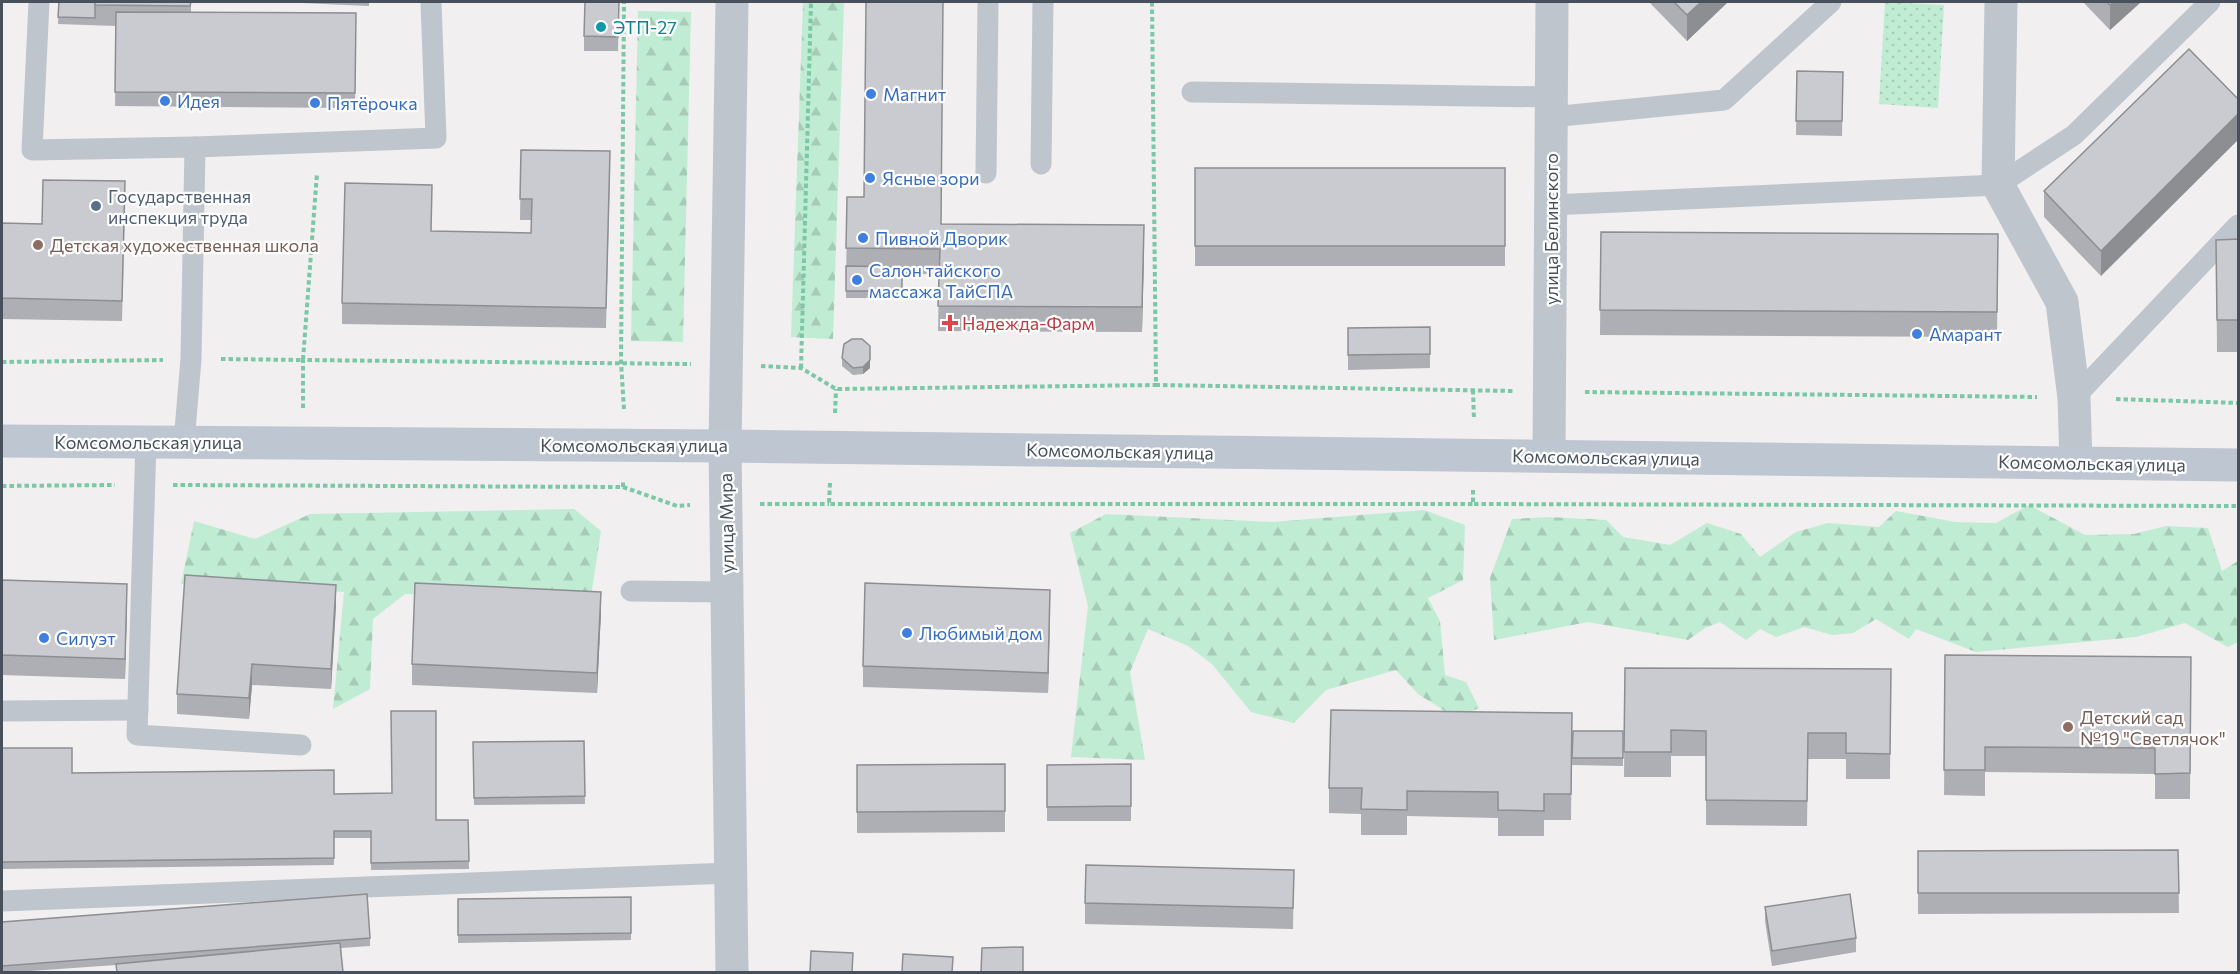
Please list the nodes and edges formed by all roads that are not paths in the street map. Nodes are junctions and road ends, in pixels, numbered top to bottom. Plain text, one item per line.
1 (39, 2) edge
2 (431, 2) edge
3 (732, 2) edge
4 (988, 2) edge
5 (1043, 2) edge
6 (1552, 2) edge
7 (1831, 2) edge
8 (2001, 2) edge
9 (2210, 2) edge
10 (1192, 92) dead end
11 (1552, 107) junction
12 (195, 147) junction
13 (1041, 164) dead end
14 (986, 173) dead end
15 (1998, 185) junction
16 (1551, 205) junction
17 (2238, 225) edge
18 (2074, 398) junction
19 (2, 441) edge
20 (146, 442) junction
21 (184, 442) junction
22 (725, 446) junction
23 (1549, 456) junction
24 (2076, 463) junction
25 (2238, 465) edge
26 (631, 591) dead end
27 (727, 592) junction
28 (138, 710) junction
29 (2, 711) edge
30 (301, 745) dead end
31 (730, 873) junction
32 (2, 901) edge
33 (732, 972) edge

1 - 12 lane
2 - 12 lane
3 - 22 street, улица Мира
4 - 14 lane
5 - 13 lane
6 - 11 street, улица Белинского
7 - 11 lane
8 - 15 street
9 - 15 lane
10 - 11 lane
11 - 16 street, улица Белинского
12 - 21 lane
15 - 16 lane
15 - 18 street
16 - 23 street, улица Белинского
17 - 18 lane
18 - 24 street
19 - 20 main road, Комсомольская улица
20 - 21 main road, Комсомольская улица
20 - 28 lane
21 - 22 main road, Комсомольская улица
22 - 23 main road, Комсомольская улица
22 - 27 street, улица Мира
23 - 24 main road, Комсомольская улица
24 - 25 main road, Комсомольская улица
26 - 27 lane
27 - 31 street, улица Мира
28 - 29 lane
28 - 30 lane
31 - 32 lane
31 - 33 street, улица Мира

